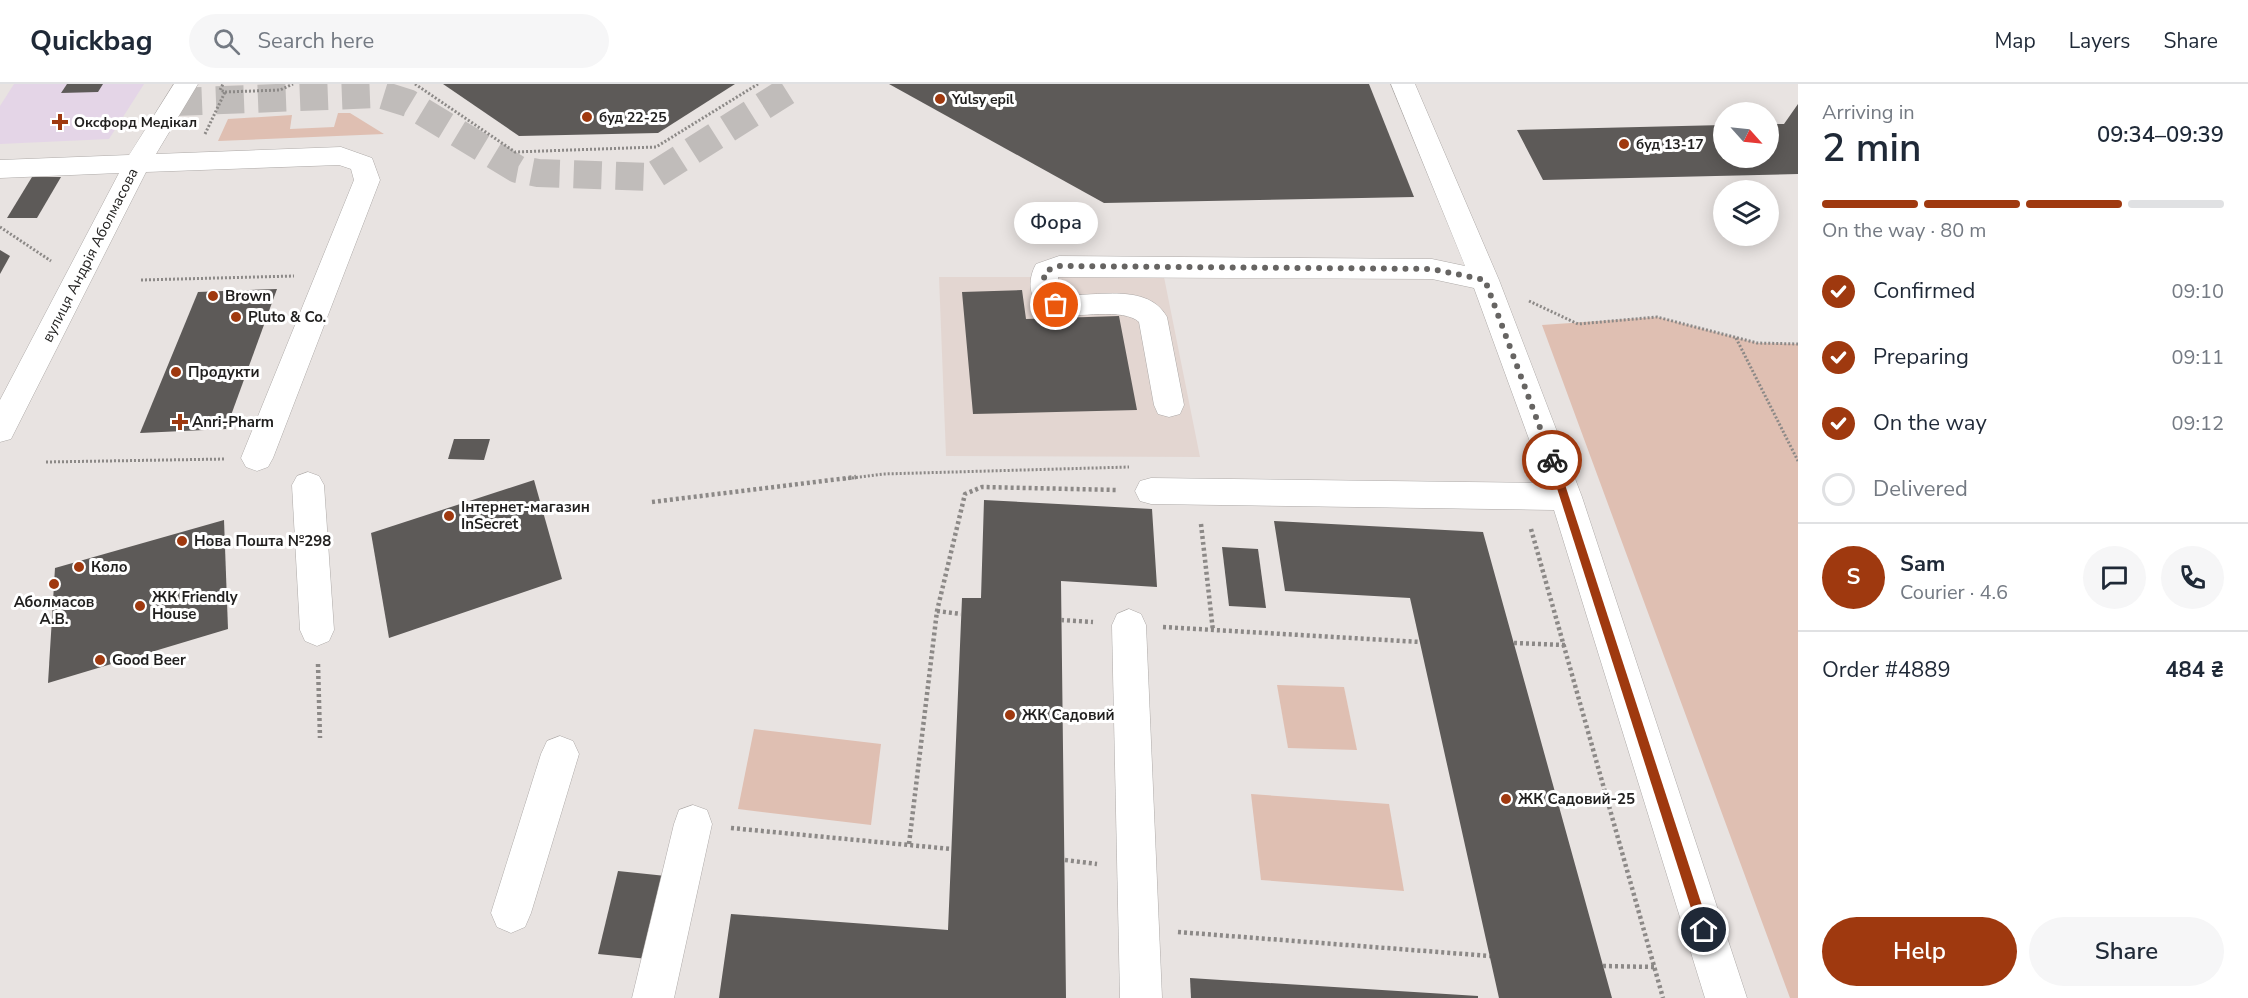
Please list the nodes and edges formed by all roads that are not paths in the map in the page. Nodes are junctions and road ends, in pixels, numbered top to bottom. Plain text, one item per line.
1 (186, 84) edge
2 (1403, 84) edge
3 (137, 164) junction
4 (0, 169) edge
5 (1485, 280) junction
6 (1169, 405) dead end
7 (0, 430) edge
8 (257, 458) road end
9 (1144, 479) road end
10 (308, 485) dead end
11 (1566, 497) junction
12 (1129, 625) road end
13 (317, 630) road end
14 (560, 754) dead end
15 (693, 824) road end
16 (511, 912) dead end
17 (653, 998) edge
18 (1141, 998) edge
19 (1726, 998) edge

1 - 3 street, вулиця Андрія Аболмасова
2 - 5 street
3 - 4 street
3 - 7 street, вулиця Андрія Аболмасова
3 - 8 street
5 - 6 street
5 - 11 street
9 - 11 street
10 - 13 street
11 - 19 street
12 - 18 street
14 - 16 street
15 - 17 street

